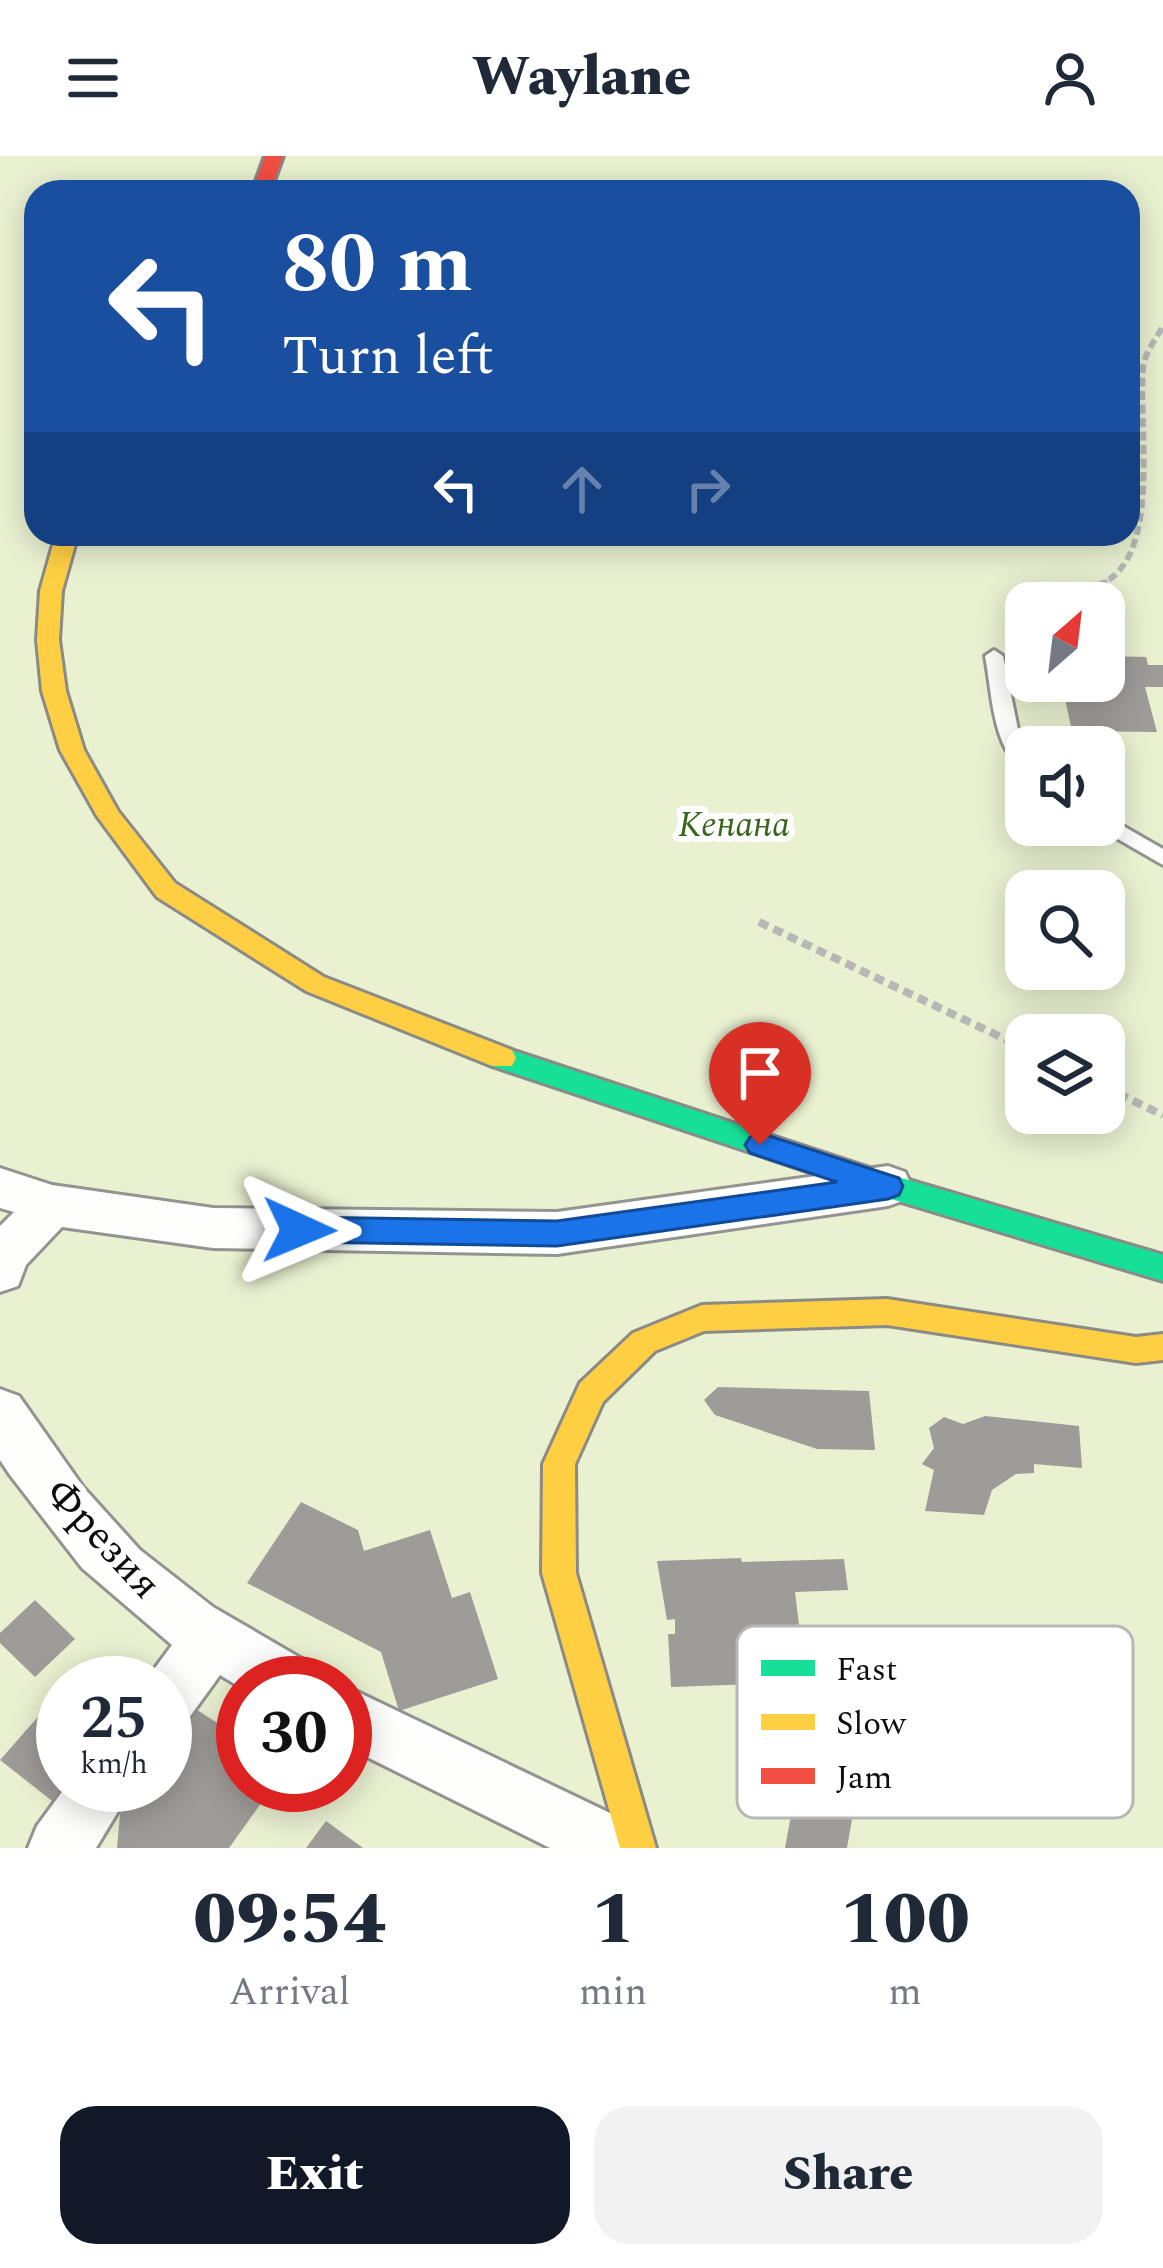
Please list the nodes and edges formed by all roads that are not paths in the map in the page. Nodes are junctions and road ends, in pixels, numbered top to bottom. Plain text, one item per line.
1 (63, 546) edge
2 (994, 656) dead end
3 (1008, 726) edge
4 (1125, 835) edge
5 (1163, 859) edge
6 (888, 1186) junction
7 (0, 1188) edge
8 (52, 1205) junction
9 (1163, 1268) edge
10 (0, 1270) edge
11 (1163, 1347) edge
12 (0, 1413) edge
13 (212, 1638) junction
14 (242, 1656) edge
15 (192, 1665) edge
16 (372, 1730) edge
17 (84, 1812) edge
18 (576, 1840) edge
19 (58, 1848) edge
20 (638, 1848) edge

1 - 6 main road
2 - 3 lane
4 - 5 lane
6 - 8 street
6 - 9 main road
7 - 8 street
8 - 10 street
11 - 20 main road
12 - 13 street, Фрезия
13 - 14 street, Фрезия
13 - 15 street
16 - 18 street
17 - 19 street

